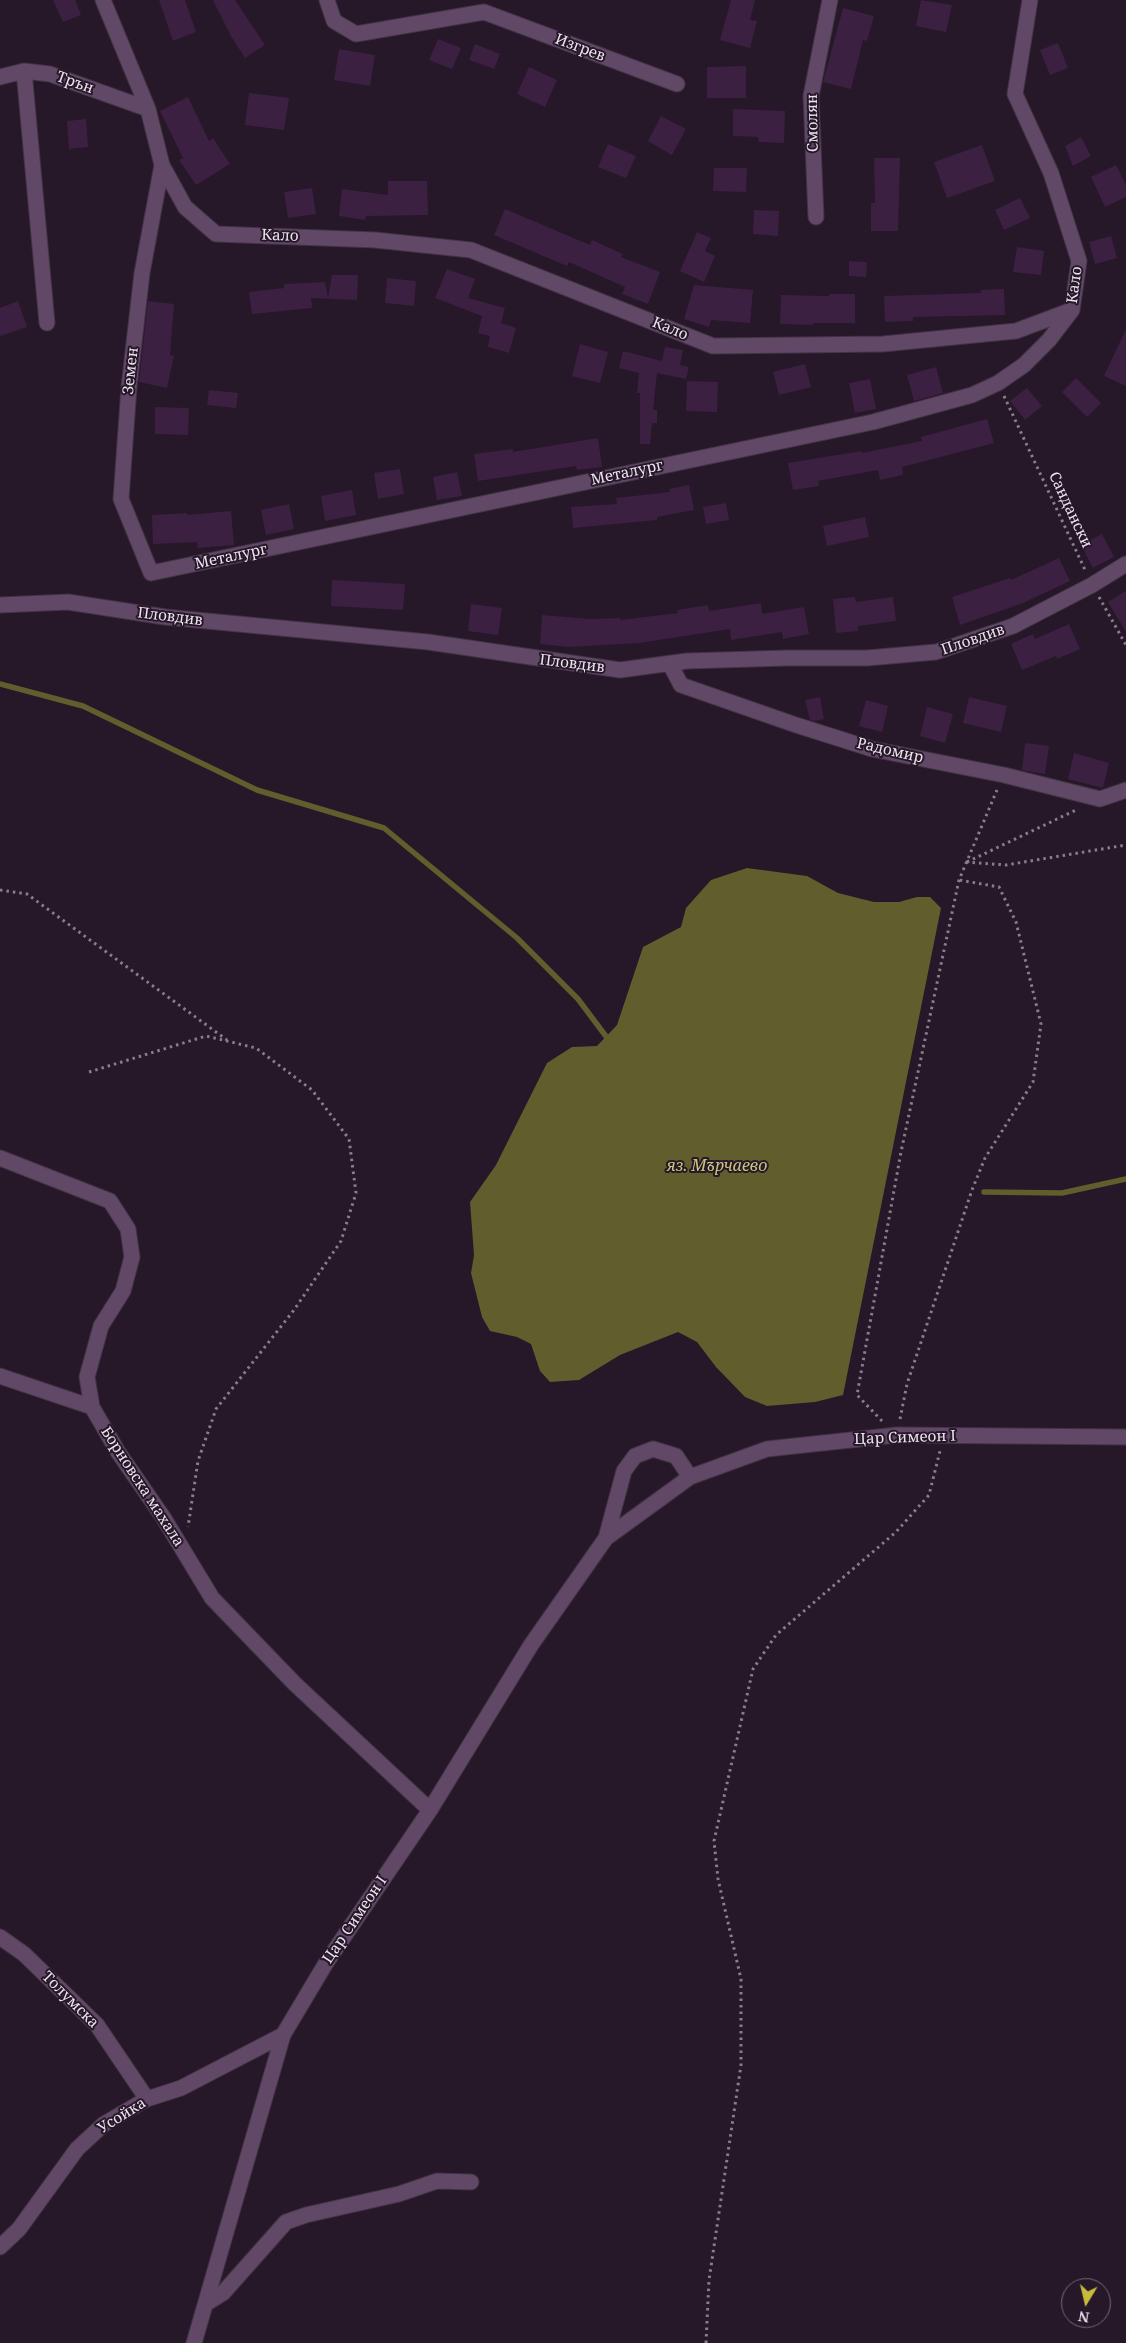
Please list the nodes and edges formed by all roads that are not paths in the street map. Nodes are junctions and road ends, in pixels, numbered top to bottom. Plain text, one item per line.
1 (103, 0) edge
2 (327, 0) edge
3 (830, 0) edge
4 (1030, 0) edge
5 (485, 6) edge
6 (24, 70) junction
7 (0, 77) edge
8 (676, 84) dead end
9 (148, 109) junction
10 (162, 165) junction
11 (816, 217) dead end
12 (1072, 310) junction
13 (47, 323) dead end
14 (1126, 564) edge
15 (151, 573) joint
16 (0, 605) edge
17 (670, 664) junction
18 (1126, 790) edge
19 (0, 1158) edge
20 (0, 1376) edge
21 (92, 1407) junction
22 (1126, 1437) edge
23 (690, 1477) junction
24 (606, 1538) junction
25 (430, 1810) junction
26 (0, 1937) edge
27 (283, 2036) junction
28 (147, 2099) junction
29 (471, 2182) dead end
30 (0, 2247) edge
31 (207, 2303) junction
32 (194, 2343) edge

1 - 9 street, Кало
2 - 5 street, Изгрев
3 - 11 street, Смолян
4 - 12 street, Кало
5 - 8 street, Изгрев
6 - 7 street, Трън
6 - 9 street, Трън
6 - 13 street
9 - 10 street, Кало
10 - 12 street, Кало
10 - 15 street, Земен
12 - 15 street, Металург
14 - 17 street, Пловдив
16 - 17 street, Пловдив
17 - 18 street, Радомир
19 - 21 street, Борновска махала
20 - 21 street
21 - 25 street, Борновска махала
22 - 23 street, Цар Симеон I
23 - 24 street, Цар Симеон I
23 - 24 street
24 - 25 street, Цар Симеон I
25 - 27 street, Цар Симеон I
26 - 28 street, Толумска
27 - 28 street, Усойка
27 - 31 street, Цар Симеон I
28 - 30 street, Усойка
29 - 31 street
31 - 32 street, Цар Симеон I

